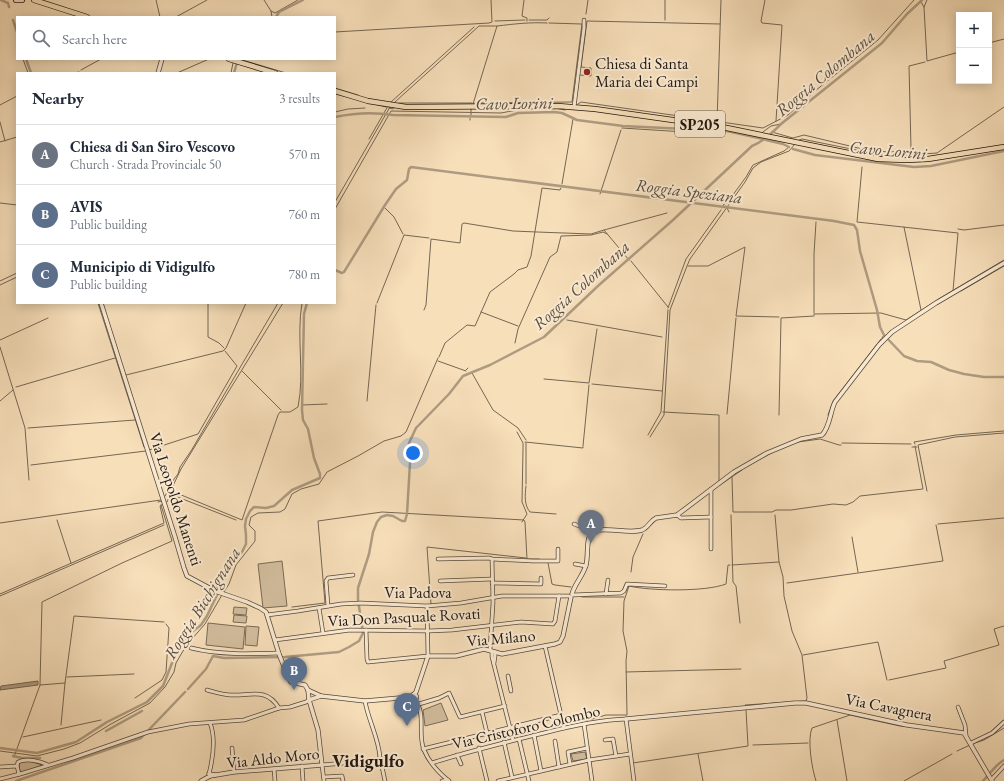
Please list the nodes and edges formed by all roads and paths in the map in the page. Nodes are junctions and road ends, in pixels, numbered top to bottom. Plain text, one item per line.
1 (16, 0) edge
2 (22, 0) edge
3 (34, 0) edge
4 (85, 16) edge
5 (584, 20) dead end
6 (162, 60) edge
7 (233, 60) edge
8 (158, 72) edge
9 (272, 72) edge
10 (336, 92) edge
11 (574, 107) junction
12 (1004, 147) edge
13 (1004, 263) edge
14 (101, 304) edge
15 (711, 489) junction
16 (677, 515) junction
17 (711, 517) junction
18 (574, 524) dead end
19 (592, 531) junction
20 (711, 549) dead end
21 (558, 550) dead end
22 (438, 559) dead end
23 (492, 559) junction
24 (575, 564) dead end
25 (586, 566) junction
26 (353, 575) dead end
27 (541, 578) dead end
28 (608, 580) dead end
29 (440, 581) dead end
30 (492, 581) junction
31 (665, 586) dead end
32 (606, 594) junction
33 (559, 596) junction
34 (571, 596) junction
35 (492, 598) junction
36 (328, 606) junction
37 (427, 606) junction
38 (319, 608) junction
39 (267, 614) junction
40 (492, 625) junction
41 (366, 630) junction
42 (428, 631) junction
43 (323, 633) junction
44 (275, 640) junction
45 (545, 646) junction
46 (191, 648) dead end
47 (492, 651) junction
48 (502, 654) junction
49 (279, 655) junction
50 (428, 656) junction
51 (495, 660) junction
52 (494, 664) junction
53 (508, 676) dead end
54 (207, 690) dead end
55 (308, 690) junction
56 (511, 691) dead end
57 (322, 696) junction
58 (413, 697) junction
59 (309, 700) junction
60 (365, 701) junction
61 (419, 704) junction
62 (505, 706) junction
63 (958, 707) dead end
64 (279, 708) junction
65 (482, 712) junction
66 (561, 715) junction
67 (626, 719) junction
68 (1004, 722) edge
69 (210, 723) junction
70 (584, 724) junction
71 (510, 728) junction
72 (564, 728) junction
73 (487, 733) junction
74 (534, 735) junction
75 (966, 735) junction
76 (519, 739) junction
77 (513, 740) junction
78 (604, 740) dead end
79 (555, 741) dead end
80 (504, 742) junction
81 (971, 744) junction
82 (232, 748) dead end
83 (479, 748) junction
84 (587, 748) junction
85 (423, 749) junction
86 (630, 754) junction
87 (458, 755) junction
88 (616, 756) junction
89 (380, 760) junction
90 (589, 760) junction
91 (432, 763) junction
92 (460, 764) dead end
93 (570, 764) junction
94 (48, 765) junction
95 (322, 765) junction
96 (18, 766) junction
97 (302, 766) junction
98 (1004, 766) edge
99 (0, 767) edge
100 (559, 767) junction
101 (274, 769) junction
102 (541, 771) junction
103 (234, 772) junction
104 (527, 773) junction
105 (19, 774) junction
106 (209, 775) junction
107 (512, 777) junction
108 (0, 779) edge
109 (324, 779) edge
110 (992, 779) edge
111 (449, 780) edge
112 (201, 781) edge
113 (275, 781) edge
114 (303, 781) edge
115 (343, 781) edge
116 (385, 781) edge
117 (442, 781) edge
118 (486, 781) edge
119 (498, 781) edge
120 (529, 781) edge
121 (592, 781) edge
122 (634, 781) edge

1 - 2 main road
3 - 4 main road
5 - 11 street
6 - 8 street
7 - 9 main road
10 - 11 main road, SP205
11 - 12 main road, SP205
13 - 15 street
14 - 39 street, Via Leopoldo Manenti
15 - 16 street
15 - 17 street
16 - 17 street
16 - 19 street
17 - 20 street
18 - 19 street
19 - 25 street
21 - 23 street
22 - 23 street
23 - 30 street
24 - 25 street
25 - 34 street
26 - 36 street
27 - 30 street
28 - 32 street
29 - 30 street
30 - 35 street
31 - 32 street, Via Padova
32 - 34 street, Via Padova
33 - 34 street, Via Padova
33 - 35 street, Via Padova
33 - 40 street, Via Don Pasquale Rovati
34 - 45 street, Via Milano
35 - 37 street, Via Padova
35 - 40 street
36 - 37 street, Via Padova
36 - 38 street, Via Padova
37 - 42 street
38 - 39 street, Via Padova
38 - 43 street
39 - 44 street
40 - 42 street, Via Don Pasquale Rovati
40 - 47 street
41 - 42 street, Via Don Pasquale Rovati
41 - 43 street, Via Don Pasquale Rovati
41 - 50 street
42 - 50 street
43 - 44 street, Via Don Pasquale Rovati
44 - 49 street
45 - 48 street, Via Milano
45 - 66 street
46 - 49 street
47 - 48 street, Via Milano
47 - 50 street, Via Milano
47 - 51 street
47 - 52 street
48 - 51 street
49 - 55 street
50 - 58 street
51 - 52 street
52 - 62 street
53 - 56 street
54 - 64 street
55 - 57 street
55 - 59 street
57 - 59 street
57 - 60 street
58 - 60 street
58 - 61 street
59 - 64 street
59 - 95 street
60 - 89 street
61 - 65 street
61 - 85 street
62 - 65 street
62 - 71 street
63 - 75 street
64 - 69 street
65 - 73 street
66 - 71 street
66 - 72 street
67 - 70 street, Via Cristoforo Colombo
67 - 75 street, Via Cavagnera
67 - 86 street
68 - 81 street
69 - 94 street
69 - 106 street
70 - 72 street, Via Cristoforo Colombo
70 - 84 street
71 - 73 street
71 - 77 street
72 - 74 street, Via Cristoforo Colombo
73 - 85 street
74 - 76 street, Via Cristoforo Colombo
74 - 102 street
75 - 81 street
76 - 77 street, Via Cristoforo Colombo
76 - 104 street
77 - 80 street, Via Cristoforo Colombo
78 - 88 street
79 - 100 street
80 - 83 street, Via Cristoforo Colombo
80 - 107 street
81 - 110 street
82 - 103 street
83 - 87 street, Via Cristoforo Colombo
83 - 118 street
84 - 90 street
84 - 93 street
85 - 91 street
86 - 88 street
86 - 122 street
87 - 91 street, Via Cristoforo Colombo
87 - 92 street
88 - 90 street
89 - 95 street, Via Aldo Moro
89 - 116 street
90 - 93 street
90 - 121 street
91 - 111 street
93 - 100 street
94 - 96 street
94 - 105 street
95 - 97 street, Via Aldo Moro
95 - 109 street
96 - 99 street
96 - 105 street
97 - 101 street, Via Aldo Moro
97 - 114 street
98 - 110 street
100 - 102 street
101 - 103 street, Via Aldo Moro
101 - 113 street
102 - 104 street
103 - 106 street, Via Aldo Moro
104 - 107 street
104 - 120 street
105 - 108 street
106 - 112 street
107 - 119 street
109 - 115 street
111 - 117 street

